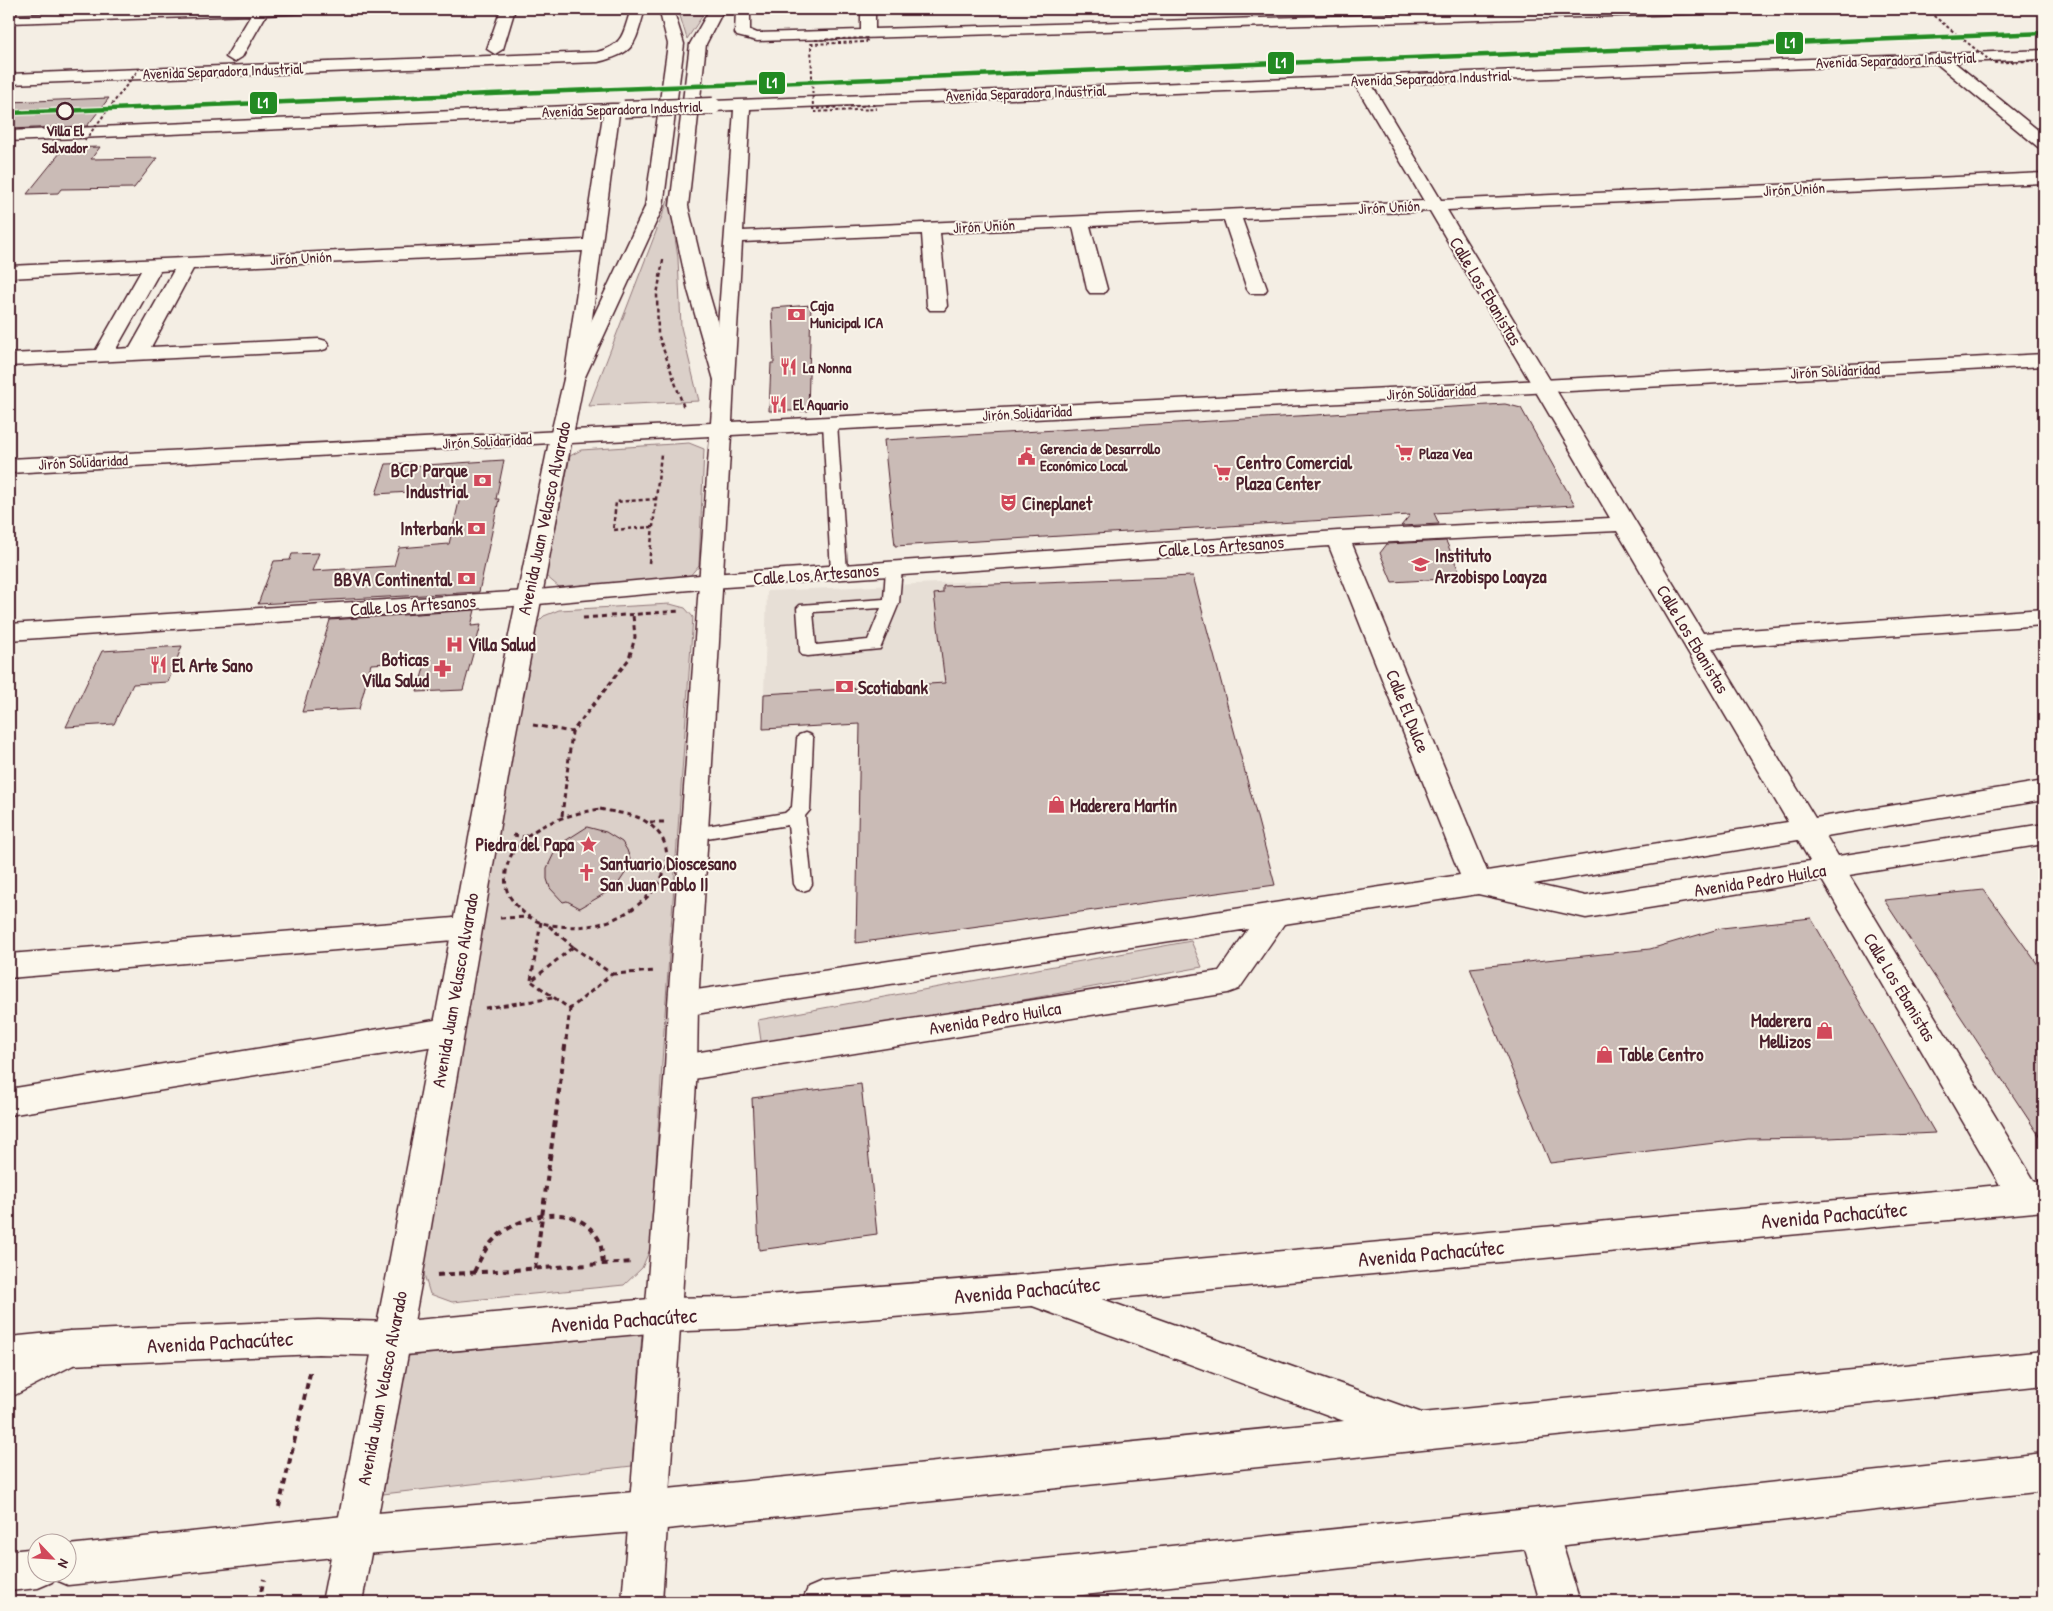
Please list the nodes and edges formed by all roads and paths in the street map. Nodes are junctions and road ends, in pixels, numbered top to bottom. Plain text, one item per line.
1 (305, 9) edge
2 (508, 9) edge
3 (638, 9) edge
4 (666, 9) edge
5 (717, 9) edge
6 (743, 9) edge
7 (868, 9) edge
8 (1110, 9) edge
9 (1720, 9) edge
10 (1910, 9) edge
11 (1925, 9) edge
12 (1967, 9) edge
13 (262, 10) edge
14 (1625, 10) edge
15 (1478, 12) edge
16 (1501, 12) edge
17 (1362, 14) edge
18 (14, 17) edge
19 (1115, 27) junction
20 (868, 34) junction
21 (814, 40) dead end
22 (626, 45) junction
23 (495, 50) junction
24 (2044, 54) edge
25 (234, 57) junction
26 (1939, 58) junction
27 (2044, 60) edge
28 (9, 66) edge
29 (139, 69) dead end
30 (9, 79) edge
31 (1361, 80) junction
32 (742, 105) junction
33 (618, 109) junction
34 (815, 112) dead end
35 (9, 136) edge
36 (85, 140) dead end
37 (2044, 143) edge
38 (2044, 178) edge
39 (1435, 205) junction
40 (1231, 214) junction
41 (1080, 221) junction
42 (931, 228) junction
43 (734, 237) junction
44 (593, 245) junction
45 (665, 250) dead end
46 (187, 263) junction
47 (154, 265) junction
48 (9, 272) edge
49 (1097, 289) dead end
50 (1257, 289) dead end
51 (937, 306) dead end
52 (318, 345) dead end
53 (137, 354) junction
54 (102, 356) junction
55 (9, 360) edge
56 (2044, 360) edge
57 (574, 379) junction
58 (724, 380) junction
59 (1542, 386) junction
60 (684, 408) dead end
61 (830, 423) junction
62 (721, 429) junction
63 (561, 437) junction
64 (661, 454) dead end
65 (9, 466) edge
66 (656, 499) junction
67 (1625, 524) junction
68 (653, 528) junction
69 (1338, 538) junction
70 (894, 568) junction
71 (648, 571) dead end
72 (839, 572) junction
73 (711, 581) junction
74 (527, 598) junction
75 (891, 603) junction
76 (710, 609) junction
77 (633, 615) junction
78 (2044, 616) edge
79 (577, 619) dead end
80 (9, 632) edge
81 (1694, 641) junction
82 (504, 720) junction
83 (572, 732) junction
84 (805, 739) dead end
85 (2044, 790) edge
86 (796, 814) junction
87 (562, 816) junction
88 (1806, 828) junction
89 (694, 834) junction
90 (2044, 834) edge
91 (1830, 870) junction
92 (1478, 883) junction
93 (803, 884) dead end
94 (1275, 914) junction
95 (541, 922) junction
96 (548, 925) junction
97 (466, 928) junction
98 (573, 947) junction
99 (9, 966) edge
100 (686, 968) junction
101 (612, 974) junction
102 (531, 981) junction
103 (553, 998) junction
104 (683, 1004) junction
105 (570, 1009) junction
106 (449, 1022) junction
107 (682, 1068) junction
108 (9, 1102) edge
109 (2035, 1197) edge
110 (542, 1214) junction
111 (666, 1260) junction
112 (603, 1264) junction
113 (535, 1269) junction
114 (474, 1272) junction
115 (404, 1277) junction
116 (1032, 1290) junction
117 (662, 1315) junction
118 (318, 1337) junction
119 (393, 1339) junction
120 (70, 1348) junction
121 (9, 1354) edge
122 (2044, 1368) edge
123 (9, 1381) edge
124 (1424, 1433) junction
125 (2044, 1472) edge
126 (647, 1511) junction
127 (1539, 1528) junction
128 (353, 1535) junction
129 (271, 1544) junction
130 (78, 1564) edge
131 (28, 1569) edge
132 (9, 1571) edge
133 (1018, 1592) edge
134 (259, 1602) edge
135 (342, 1602) edge
136 (642, 1602) edge
137 (822, 1602) edge
138 (1560, 1602) edge

1 - 13 street
2 - 23 street
3 - 22 street
4 - 57 street, Avenida Juan Velasco Alvarado
5 - 58 street
6 - 20 street
7 - 20 street
8 - 19 street
9 - 14 street
10 - 12 street
11 - 27 path, bridge
13 - 18 street
13 - 25 street
14 - 16 street
15 - 16 street
15 - 17 street
17 - 19 street
19 - 20 street
21 - 34 path, bridge
22 - 23 street, Avenida Separadora Industrial
22 - 30 street, Avenida Separadora Industrial
23 - 25 street, Avenida Separadora Industrial
24 - 26 street, Avenida Separadora Industrial
25 - 28 street, Avenida Separadora Industrial
26 - 31 street, Avenida Separadora Industrial
26 - 37 street
29 - 36 path, bridge
31 - 32 street, Avenida Separadora Industrial
31 - 39 street, Calle Los Ebanistas
32 - 33 street, Avenida Separadora Industrial, bridge
32 - 43 street
33 - 35 street, Avenida Separadora Industrial
33 - 44 street, Avenida Juan Velasco Alvarado
38 - 39 street, Jirón Unión
39 - 40 street, Jirón Unión
39 - 59 street, Calle Los Ebanistas
40 - 41 street, Jirón Unión
40 - 50 street
41 - 42 street, Jirón Unión
41 - 49 street
42 - 43 street, Jirón Unión
42 - 51 street
43 - 58 street
44 - 46 street, Jirón Unión
44 - 57 street, Avenida Juan Velasco Alvarado
45 - 60 path
46 - 47 street, Jirón Unión
46 - 53 street
47 - 48 street, Jirón Unión
47 - 54 street
52 - 53 street
53 - 54 street
54 - 55 street
56 - 59 street, Jirón Solidaridad
57 - 63 street, Avenida Juan Velasco Alvarado
58 - 62 street
59 - 61 street, Jirón Solidaridad
59 - 67 street, Calle Los Ebanistas
61 - 62 street, Jirón Solidaridad
61 - 72 lane
62 - 63 street, Jirón Solidaridad
62 - 73 street
63 - 65 street, Jirón Solidaridad
63 - 74 street, Avenida Juan Velasco Alvarado
64 - 66 path
66 - 68 path
66 - 68 path
67 - 69 street, Calle Los Artesanos
67 - 81 street, Calle Los Ebanistas
68 - 71 path
69 - 70 street, Calle Los Artesanos
69 - 92 street, Calle El Dulce
70 - 72 street, Calle Los Artesanos
70 - 75 lane
72 - 73 street, Calle Los Artesanos
73 - 74 street, Calle Los Artesanos
73 - 76 street
74 - 80 street, Calle Los Artesanos
74 - 82 street, Avenida Juan Velasco Alvarado
75 - 75 lane
76 - 77 path
76 - 89 street
77 - 79 path
77 - 83 path
78 - 81 street
81 - 88 street, Calle Los Ebanistas
82 - 83 path
82 - 97 street, Avenida Juan Velasco Alvarado
83 - 87 path
84 - 86 lane
85 - 88 street
86 - 89 lane
86 - 93 lane
87 - 95 path
87 - 96 path
88 - 91 street, Calle Los Ebanistas
88 - 92 street
89 - 100 street
90 - 91 street, Avenida Pedro Huilca
91 - 92 street, Avenida Pedro Huilca
91 - 109 street, Calle Los Ebanistas
92 - 94 street
94 - 104 street
94 - 107 street, Avenida Pedro Huilca
95 - 96 path
95 - 102 path
96 - 98 path
97 - 99 street
97 - 106 street, Avenida Juan Velasco Alvarado
98 - 101 path
98 - 102 path
100 - 101 path
100 - 104 street
101 - 105 path
102 - 103 path
103 - 105 path
103 - 106 path
104 - 107 street
105 - 110 path
106 - 108 street
106 - 115 street, Avenida Juan Velasco Alvarado
107 - 111 street
109 - 116 street, Avenida Pachacútec
110 - 112 path
110 - 113 path
110 - 114 path
111 - 112 path
111 - 117 street
112 - 113 path
113 - 114 path
114 - 115 path
115 - 119 street, Avenida Juan Velasco Alvarado
116 - 117 street, Avenida Pachacútec
116 - 124 street
117 - 119 street, Avenida Pachacútec
117 - 126 street
118 - 119 street, Avenida Pachacútec
118 - 120 street, Avenida Pachacútec
118 - 129 path
119 - 128 street, Avenida Juan Velasco Alvarado
120 - 121 street, Avenida Pachacútec
120 - 123 street
122 - 124 street
124 - 126 street
125 - 127 street
126 - 128 street
126 - 136 street
127 - 133 street
127 - 138 street
128 - 129 street
128 - 135 street, Avenida Juan Velasco Alvarado
129 - 130 street
129 - 134 path
131 - 132 street
133 - 137 street

